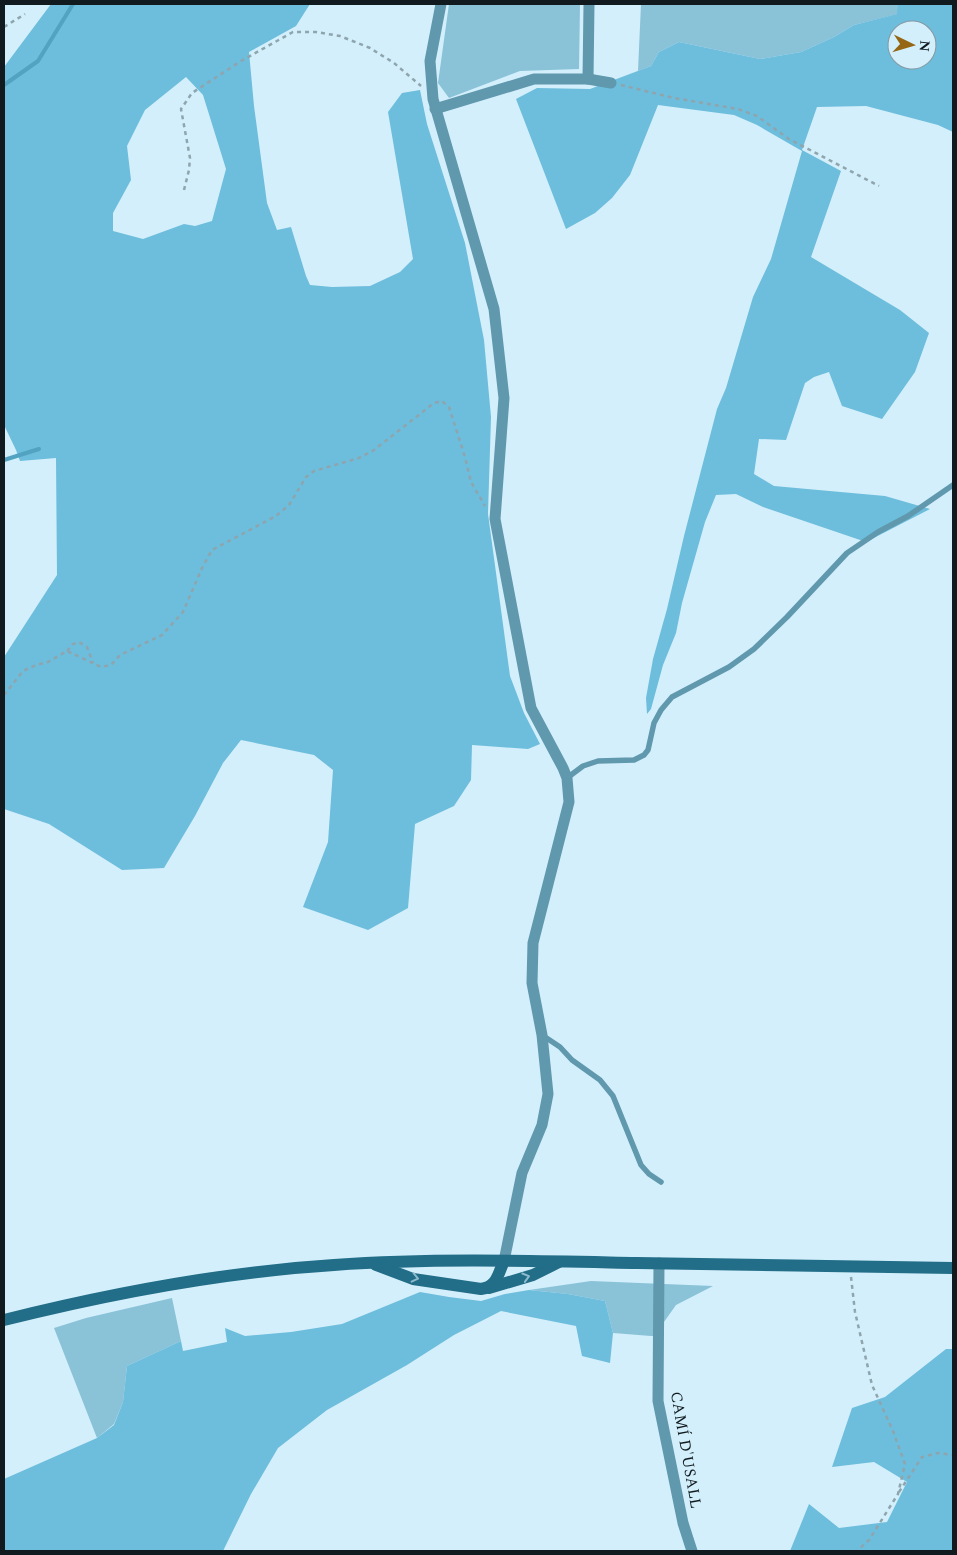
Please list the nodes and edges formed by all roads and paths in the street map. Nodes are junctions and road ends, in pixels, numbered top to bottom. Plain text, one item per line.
1 (440, 4) edge
2 (589, 4) edge
3 (25, 14) dead end
4 (4, 26) edge
5 (588, 79) junction
6 (611, 83) joint
7 (432, 95) junction
8 (436, 109) junction
9 (879, 186) dead end
10 (184, 190) dead end
11 (953, 485) edge
12 (496, 513) junction
13 (67, 651) junction
14 (93, 664) junction
15 (4, 695) edge
16 (567, 778) junction
17 (542, 1035) junction
18 (662, 1182) dead end
19 (504, 1261) junction
20 (562, 1261) junction
21 (369, 1263) junction
22 (659, 1263) junction
23 (850, 1266) junction
24 (953, 1268) edge
25 (489, 1288) junction
26 (4, 1320) edge
27 (953, 1455) edge
28 (898, 1494) junction
29 (692, 1551) edge
30 (857, 1551) edge

1 - 7 street
2 - 5 street
3 - 4 path
5 - 6 street
5 - 8 street
6 - 9 path
7 - 8 street
7 - 10 path
8 - 12 street
11 - 16 lane
12 - 14 path
12 - 16 street
13 - 14 path
13 - 14 path
13 - 15 path
16 - 17 street
17 - 18 lane
17 - 19 street
19 - 20 main road
19 - 21 main road
19 - 25 main road
20 - 22 main road
25 -> 20 main road
21 -> 25 main road
21 - 26 main road
22 - 23 main road
22 - 29 street, CAMÍ D'USALL
23 - 24 main road
23 - 28 path
27 - 28 path
28 - 30 path

